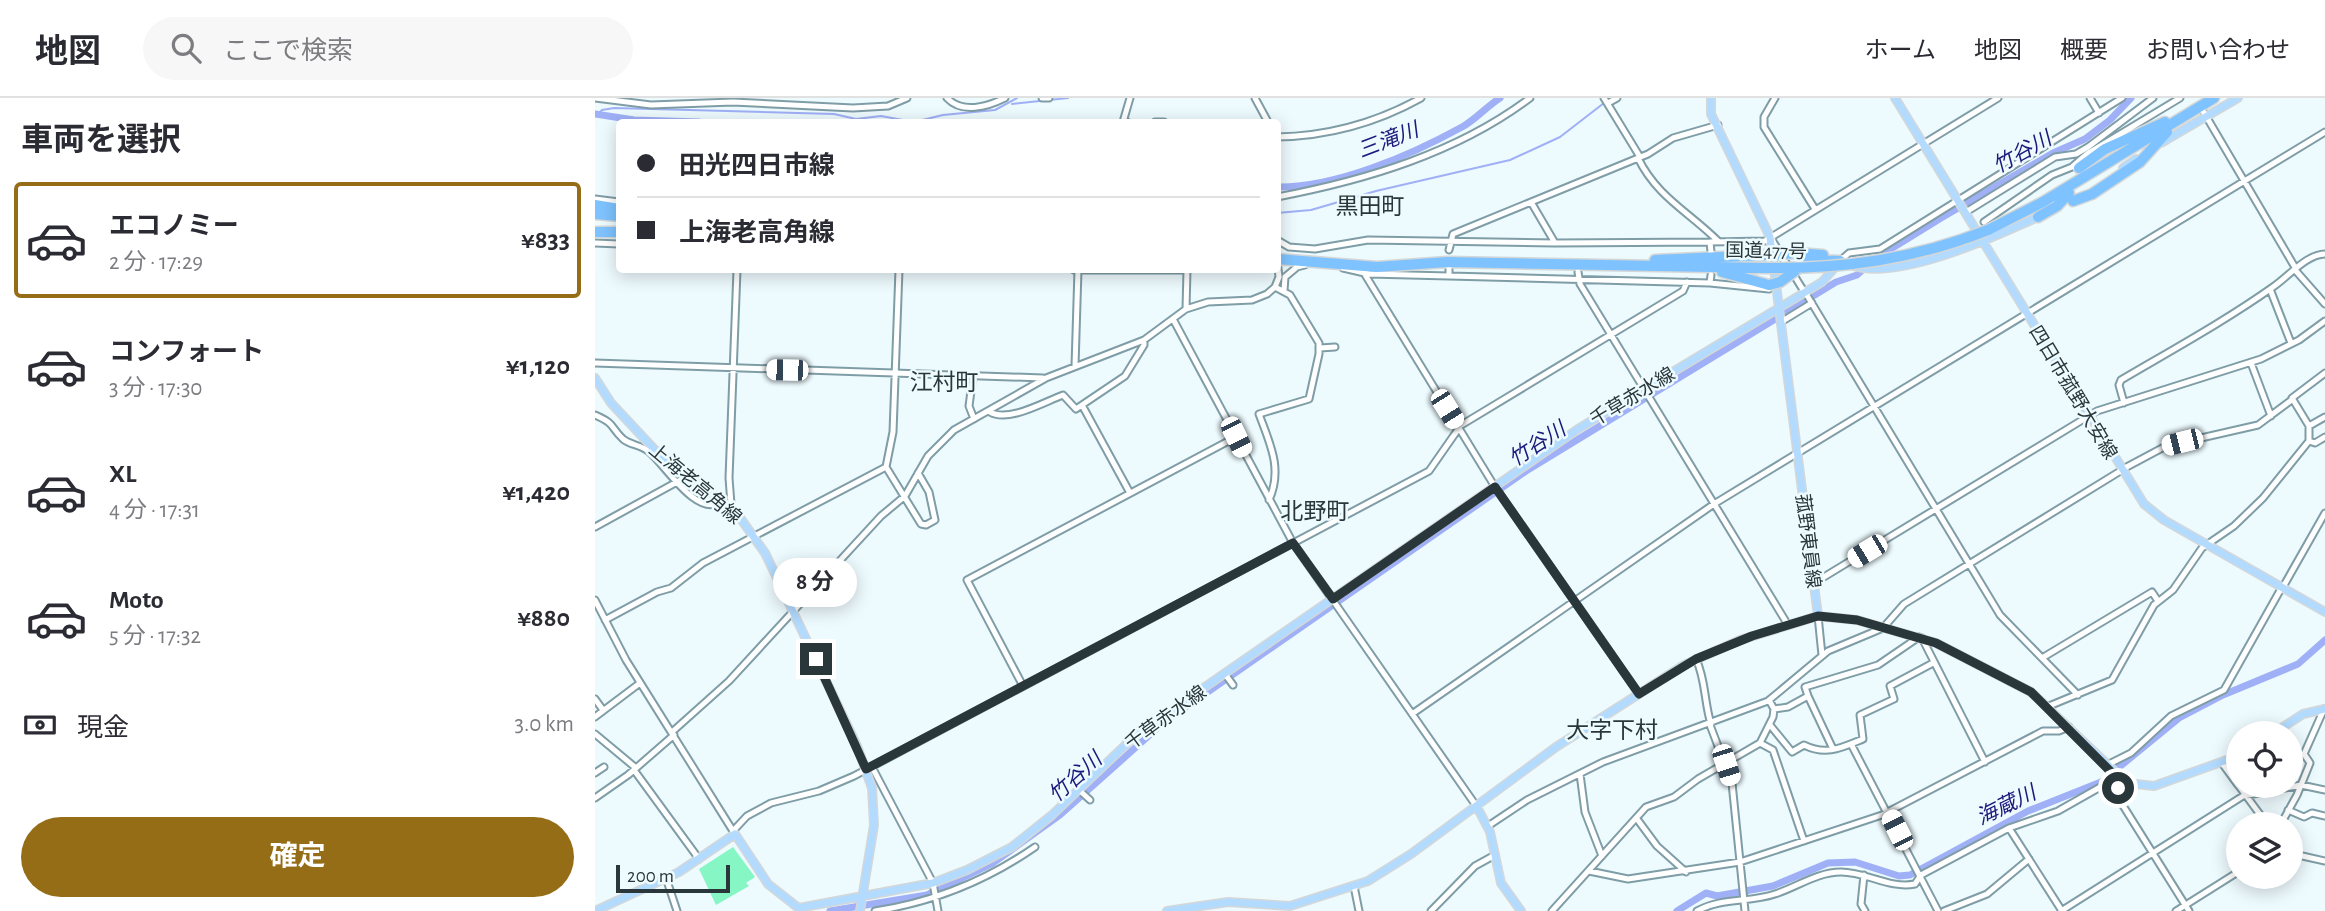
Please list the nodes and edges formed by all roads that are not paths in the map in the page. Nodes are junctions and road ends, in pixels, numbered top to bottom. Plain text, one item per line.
1 (907, 98) edge
2 (947, 98) edge
3 (1005, 98) edge
4 (1042, 98) edge
5 (1049, 98) edge
6 (1130, 98) edge
7 (1255, 98) edge
8 (1420, 98) edge
9 (1530, 98) edge
10 (1618, 98) edge
11 (1710, 98) edge
12 (1775, 98) edge
13 (1895, 98) edge
14 (1998, 98) edge
15 (2090, 98) edge
16 (2153, 98) edge
17 (2180, 98) edge
18 (2214, 98) edge
19 (2238, 98) edge
20 (595, 99) edge
21 (2117, 99) edge
22 (1606, 101) edge
23 (2099, 113) junction
24 (2189, 113) junction
25 (2205, 114) junction
26 (1124, 119) edge
27 (1266, 119) edge
28 (1718, 125) junction
29 (2325, 132) edge
30 (1281, 137) edge
31 (1923, 144) junction
32 (2161, 144) dead end
33 (1639, 158) junction
34 (2136, 159) dead end
35 (2079, 168) dead end
36 (2243, 182) junction
37 (1281, 196) edge
38 (2071, 197) junction
39 (595, 199) edge
40 (1958, 201) junction
41 (616, 202) edge
42 (1531, 202) junction
43 (595, 205) edge
44 (616, 208) edge
45 (1815, 209) junction
46 (1966, 212) junction
47 (595, 214) edge
48 (616, 216) edge
49 (2038, 217) joint
50 (1986, 226) junction
51 (595, 232) edge
52 (616, 235) edge
53 (1770, 237) junction
54 (1718, 241) junction
55 (1983, 241) junction
56 (1281, 242) edge
57 (1450, 242) junction
58 (1710, 242) junction
59 (595, 243) edge
60 (1555, 243) junction
61 (616, 244) edge
62 (1579, 244) junction
63 (1449, 250) dead end
64 (1710, 252) dead end
65 (1579, 253) dead end
66 (2325, 254) edge
67 (1840, 261) junction
68 (1281, 263) edge
69 (1606, 264) junction
70 (1449, 268) dead end
71 (2296, 270) junction
72 (1579, 272) dead end
73 (737, 273) edge
74 (899, 273) edge
75 (1077, 273) edge
76 (1186, 273) edge
77 (1277, 273) edge
78 (1364, 273) junction
79 (1711, 275) dead end
80 (1449, 276) junction
81 (1578, 279) junction
82 (1687, 282) junction
83 (1710, 283) junction
84 (1773, 286) junction
85 (1275, 287) junction
86 (2270, 289) junction
87 (1284, 291) junction
88 (1808, 297) junction
89 (2325, 304) edge
90 (1186, 309) junction
91 (2026, 314) junction
92 (1780, 315) junction
93 (1173, 319) junction
94 (2325, 321) edge
95 (1611, 334) junction
96 (1144, 340) junction
97 (2291, 343) junction
98 (1335, 347) dead end
99 (1319, 348) junction
100 (595, 363) edge
101 (2251, 363) junction
102 (1075, 366) junction
103 (733, 369) junction
104 (895, 373) junction
105 (2325, 373) edge
106 (973, 376) junction
107 (595, 378) edge
108 (1046, 378) junction
109 (1644, 389) junction
110 (1024, 391) junction
111 (2293, 399) junction
112 (2124, 403) junction
113 (1082, 405) junction
114 (1033, 406) junction
115 (1873, 407) junction
116 (990, 412) junction
117 (595, 415) edge
118 (2089, 416) junction
119 (2271, 416) junction
120 (2325, 417) edge
121 (974, 419) junction
122 (2309, 426) junction
123 (1458, 428) junction
124 (1236, 437) junction
125 (2325, 437) edge
126 (2309, 441) junction
127 (1797, 454) junction
128 (886, 467) junction
129 (2122, 470) junction
130 (918, 473) junction
131 (686, 477) junction
132 (677, 482) junction
133 (1495, 487) junction
134 (1130, 493) junction
135 (905, 496) junction
136 (1269, 500) junction
137 (719, 503) junction
138 (1714, 504) junction
139 (729, 510) junction
140 (1935, 510) junction
141 (2325, 513) edge
142 (595, 527) edge
143 (755, 536) junction
144 (1293, 543) junction
145 (2207, 544) junction
146 (1968, 564) junction
147 (1814, 583) junction
148 (2283, 587) junction
149 (595, 600) edge
150 (1333, 600) junction
151 (1574, 601) junction
152 (2158, 601) junction
153 (793, 612) junction
154 (2325, 612) edge
155 (1818, 616) junction
156 (605, 620) junction
157 (1788, 625) junction
158 (1884, 627) junction
159 (1920, 638) junction
160 (1822, 655) junction
161 (2042, 658) junction
162 (1696, 659) junction
163 (1933, 663) junction
164 (1226, 675) junction
165 (640, 683) junction
166 (1232, 684) dead end
167 (1023, 687) junction
168 (1639, 694) junction
169 (2078, 695) junction
170 (1808, 696) junction
171 (595, 699) edge
172 (1769, 700) junction
173 (2049, 706) junction
174 (1774, 709) junction
175 (2325, 709) edge
176 (603, 710) junction
177 (1412, 714) junction
178 (595, 717) edge
179 (2292, 721) edge
180 (1711, 725) junction
181 (1770, 725) junction
182 (2069, 727) junction
183 (595, 734) edge
184 (673, 734) junction
185 (1783, 740) junction
186 (1760, 743) junction
187 (1851, 744) junction
188 (1833, 749) junction
189 (1772, 750) junction
190 (2226, 761) edge
191 (1985, 762) junction
192 (2222, 763) junction
193 (1726, 765) junction
194 (604, 767) dead end
195 (2107, 767) junction
196 (869, 768) junction
197 (2226, 768) edge
198 (635, 769) junction
199 (595, 773) edge
200 (1580, 774) junction
201 (2116, 777) junction
202 (2303, 780) edge
203 (2303, 785) edge
204 (1079, 790) junction
205 (2325, 790) edge
206 (2240, 798) edge
207 (2245, 798) edge
208 (2294, 798) edge
209 (595, 799) edge
210 (1090, 800) dead end
211 (1477, 807) junction
212 (2288, 810) joint
213 (1888, 812) junction
214 (2257, 812) edge
215 (2325, 816) edge
216 (1637, 819) junction
217 (1488, 826) junction
218 (2009, 828) junction
219 (734, 832) junction
220 (1804, 841) junction
221 (1035, 847) dead end
222 (2153, 853) junction
223 (1495, 855) junction
224 (1602, 856) junction
225 (2303, 856) edge
226 (699, 859) junction
227 (2029, 859) junction
228 (2325, 861) edge
229 (1740, 862) junction
230 (1589, 871) junction
231 (1686, 872) junction
232 (1864, 875) junction
233 (1920, 875) junction
234 (666, 878) junction
235 (2226, 880) edge
236 (933, 885) junction
237 (1354, 886) junction
238 (1743, 896) junction
239 (862, 898) junction
240 (938, 898) junction
241 (2187, 908) edge
242 (1281, 909) edge
243 (799, 910) edge
244 (596, 911) edge
245 (677, 911) edge
246 (860, 911) edge
247 (874, 911) edge
248 (938, 911) edge
249 (1173, 911) edge
250 (1359, 911) edge
251 (1431, 911) edge
252 (1521, 911) edge
253 (1552, 911) edge
254 (1697, 911) edge
255 (1745, 911) edge
256 (1865, 911) edge
257 (1938, 911) edge
258 (1944, 911) edge
259 (2062, 911) edge
260 (2176, 911) edge

1 - 20 street
2 - 3 street
4 - 5 street
6 - 26 street
7 - 27 street
8 - 30 street
9 - 37 street
10 - 22 street
11 - 28 main road, 菰野東員線
12 - 45 street
13 - 31 main road, 四日市菰野大安線
14 - 31 street
15 - 23 street
16 - 46 street
17 - 50 street
18 - 24 highway, 国道477号
19 - 25 main road
21 - 23 street
22 - 33 street
23 - 40 street
24 - 35 highway
24 - 38 highway
24 - 50 highway, 国道477号
25 - 32 main road
25 - 36 street
28 - 33 street
28 - 53 main road, 菰野東員線
29 - 36 street
31 - 40 main road, 四日市菰野大安線
31 - 45 street
33 - 42 street
33 - 54 street
34 - 38 main road
36 - 71 street
36 - 91 street
38 - 49 highway
39 - 41 street
40 - 46 main road, 四日市菰野大安線
40 - 67 street
42 - 57 street
42 - 60 street
43 - 44 highway
45 - 53 street
46 - 55 main road, 四日市菰野大安線
47 - 48 highway
49 - 55 main road
50 - 69 highway, 国道477号, bridge
51 - 52 highway
53 - 54 street
53 - 84 main road, 菰野東員線
53 - 88 street
54 - 58 street
55 - 67 main road
55 - 91 main road, 四日市菰野大安線
56 - 57 street
57 - 60 street
57 - 63 street
58 - 62 street
58 - 64 street
59 - 61 street
60 - 62 street
62 - 65 street
66 - 71 street
67 - 69 highway, bridge
67 - 84 highway, bridge
67 - 88 main road, 千草赤水線
68 - 69 highway, 国道477号
69 - 84 highway
70 - 80 street
71 - 86 street
71 - 89 street
72 - 81 street
73 - 103 street
74 - 104 street
75 - 102 street
76 - 90 street
77 - 85 street
78 - 80 street
78 - 87 street
78 - 123 street
79 - 83 street
80 - 81 street
81 - 82 street
81 - 95 street
82 - 83 street
82 - 95 street
83 - 84 street
84 - 92 main road, 菰野東員線
85 - 87 street
85 - 90 street
86 - 97 street
86 - 112 street
87 - 99 street
88 - 92 main road, 千草赤水線
88 - 92 street
88 - 115 street
90 - 93 street
91 - 115 street
91 - 118 main road, 四日市菰野大安線
92 - 109 main road, 千草赤水線
92 - 127 main road, 菰野東員線
93 - 96 street
93 - 124 street
94 - 97 street
95 - 109 street
95 - 123 street
96 - 102 street
96 - 113 street
97 - 101 street
98 - 99 street
99 - 136 street
100 - 103 street
101 - 112 street
101 - 119 street
102 - 108 street
103 - 104 street
103 - 139 street
104 - 106 street
104 - 128 street
105 - 111 street
106 - 108 street
106 - 121 street
107 - 131 main road, 上海老高角線
108 - 110 street
109 - 133 main road, 千草赤水線
109 - 138 street
110 - 114 street
110 - 116 street
111 - 119 street
111 - 122 street
112 - 118 street
113 - 114 street
113 - 134 street
114 - 116 street
115 - 127 street
115 - 140 street
116 - 121 street
117 - 132 street
118 - 129 main road, 四日市菰野大安線
118 - 140 street
119 - 129 street
120 - 122 street
121 - 130 street
122 - 126 street
123 - 133 street
123 - 144 street
124 - 134 street
124 - 136 street
125 - 126 street
126 - 145 street
127 - 138 street
127 - 147 main road, 菰野東員線
128 - 135 street
128 - 143 street
129 - 145 main road, 四日市菰野大安線
129 - 146 street
130 - 135 street
130 - 135 street
131 - 132 street
131 - 137 main road, 上海老高角線
132 - 137 street
132 - 142 street
133 - 150 main road, 千草赤水線
133 - 151 street
134 - 167 street
135 - 153 street
136 - 144 street
137 - 139 main road, 上海老高角線
138 - 151 street
138 - 157 street
139 - 143 main road, 上海老高角線
140 - 146 street
140 - 147 street
141 - 148 street
143 - 153 main road, 上海老高角線
143 - 156 street
144 - 150 street
144 - 167 street
145 - 148 main road, 四日市菰野大安線
145 - 152 street
146 - 158 street
146 - 161 street
147 - 155 main road, 菰野東員線
148 - 154 main road, 四日市菰野大安線
148 - 195 street
149 - 156 street
150 - 164 main road, 千草赤水線
150 - 177 street
151 - 168 street
151 - 177 street
152 - 161 street
152 - 169 street
153 - 184 street
153 - 196 main road, 上海老高角線
155 - 157 main road, 菰野東員線
155 - 158 main road
155 - 160 street
156 - 165 street
157 - 162 main road, 菰野東員線
158 - 159 main road
158 - 160 street
159 - 163 street
159 - 170 street
159 - 173 main road
160 - 172 street
161 - 169 street
162 - 168 main road, 菰野東員線
162 - 180 street
163 - 187 street
163 - 191 street
164 - 166 street
164 - 204 main road, 千草赤水線
165 - 176 street
165 - 184 street
167 - 196 street
168 - 211 main road, 菰野東員線
169 - 173 street
170 - 174 street
170 - 188 street
171 - 176 street
172 - 174 street
172 - 180 street
173 - 182 main road
174 - 181 street
175 - 179 main road
175 - 202 street
176 - 178 street
177 - 211 street
180 - 193 street
180 - 200 street
181 - 185 street
181 - 186 street
182 - 191 street
182 - 195 main road
183 - 198 street
184 - 198 street
184 - 219 street
185 - 188 street
185 - 189 street
186 - 189 street
186 - 193 street
187 - 188 street
187 - 213 street
189 - 220 street
190 - 192 main road
191 - 213 street
192 - 197 street
192 - 201 main road
193 - 216 street
193 - 229 street
194 - 199 street
195 - 201 main road
196 - 219 street
196 - 236 street
196 - 239 main road, 上海老高角線
198 - 209 street
198 - 226 street
200 - 217 street
200 - 224 street
201 - 218 street
201 - 222 street
203 - 205 street
204 - 210 street
204 - 236 main road, 千草赤水線
206 - 222 street
207 - 214 street
208 - 212 street
211 - 217 main road
211 - 237 main road, 菰野東員線
212 - 215 street
213 - 220 street
213 - 233 street
216 - 224 street
216 - 231 street
217 - 223 main road
218 - 227 street
218 - 233 street
219 - 226 main road
219 - 243 main road
220 - 229 street
221 - 240 street
222 - 241 street
222 - 259 street
223 - 251 street
223 - 252 main road
224 - 230 street
225 - 228 street
226 - 234 main road
227 - 258 street
227 - 259 street
229 - 231 street
229 - 238 street
230 - 231 street
230 - 253 street
232 - 233 street
232 - 238 street
232 - 256 street
233 - 257 street
234 - 244 main road
234 - 245 street
235 - 241 street
236 - 239 main road, 千草赤水線
236 - 240 street
237 - 242 main road, 菰野東員線
237 - 250 street
238 - 254 street
238 - 255 street
239 - 243 main road, 千草赤水線
239 - 246 main road, 上海老高角線
240 - 247 street
240 - 248 street
241 - 260 street
242 - 249 main road

